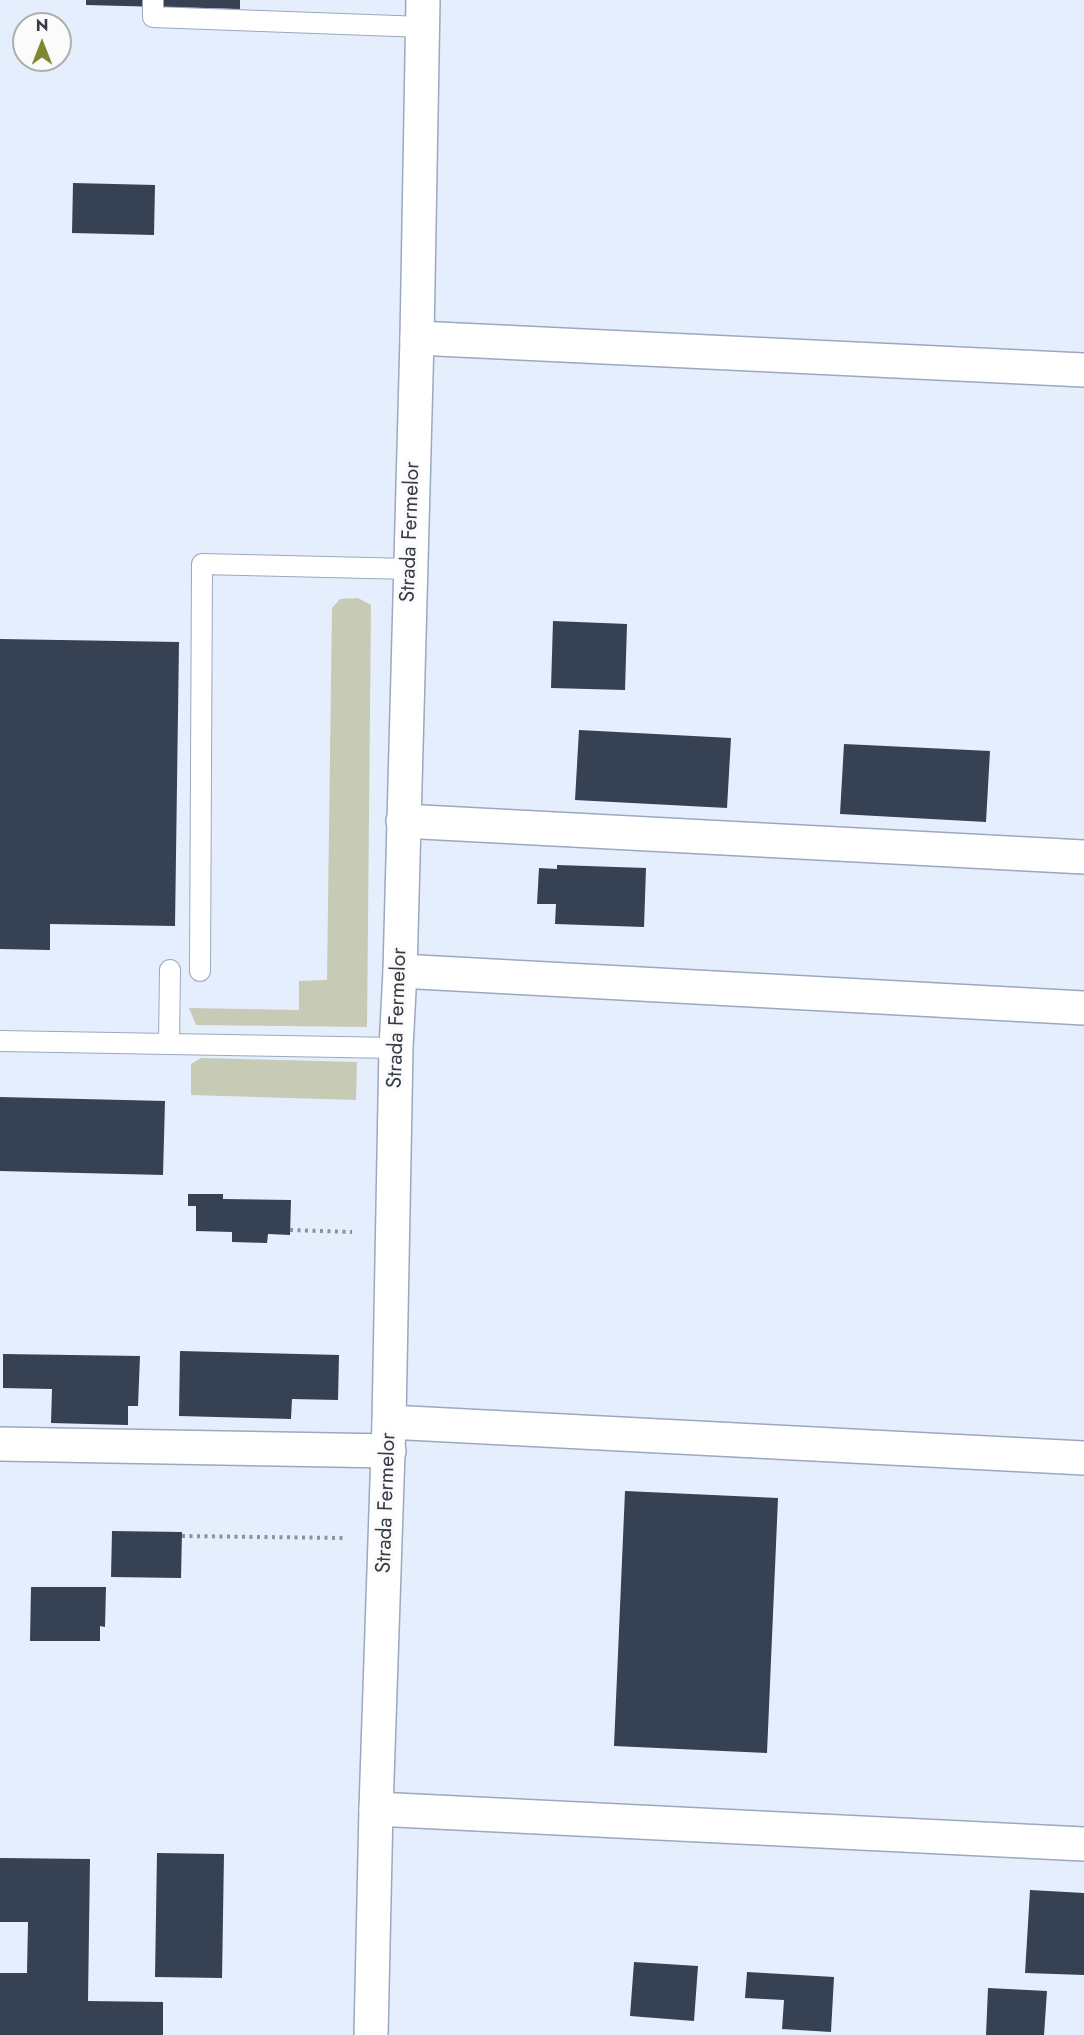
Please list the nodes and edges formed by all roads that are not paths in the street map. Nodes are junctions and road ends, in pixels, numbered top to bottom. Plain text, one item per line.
1 (153, 0) edge
2 (423, 14) edge
3 (417, 338) junction
4 (1084, 370) edge
5 (410, 568) junction
6 (403, 821) junction
7 (1084, 857) edge
8 (170, 970) dead end
9 (200, 971) dead end
10 (400, 971) junction
11 (1084, 1008) edge
12 (0, 1041) edge
13 (169, 1043) junction
14 (396, 1048) junction
15 (389, 1436) junction
16 (0, 1444) edge
17 (1084, 1458) edge
18 (376, 1809) junction
19 (1084, 1844) edge
20 (371, 2035) edge

1 - 2 lane
2 - 3 street, Strada Fermelor
3 - 4 street
3 - 5 street, Strada Fermelor
5 - 6 street, Strada Fermelor
5 - 9 lane
6 - 7 street
6 - 10 street, Strada Fermelor
8 - 13 lane
10 - 11 street
10 - 14 street, Strada Fermelor
12 - 13 lane
13 - 14 lane
14 - 15 street, Strada Fermelor
15 - 16 street
15 - 17 street
15 - 18 street, Strada Fermelor
18 - 19 street
18 - 20 street, Strada Fermelor

